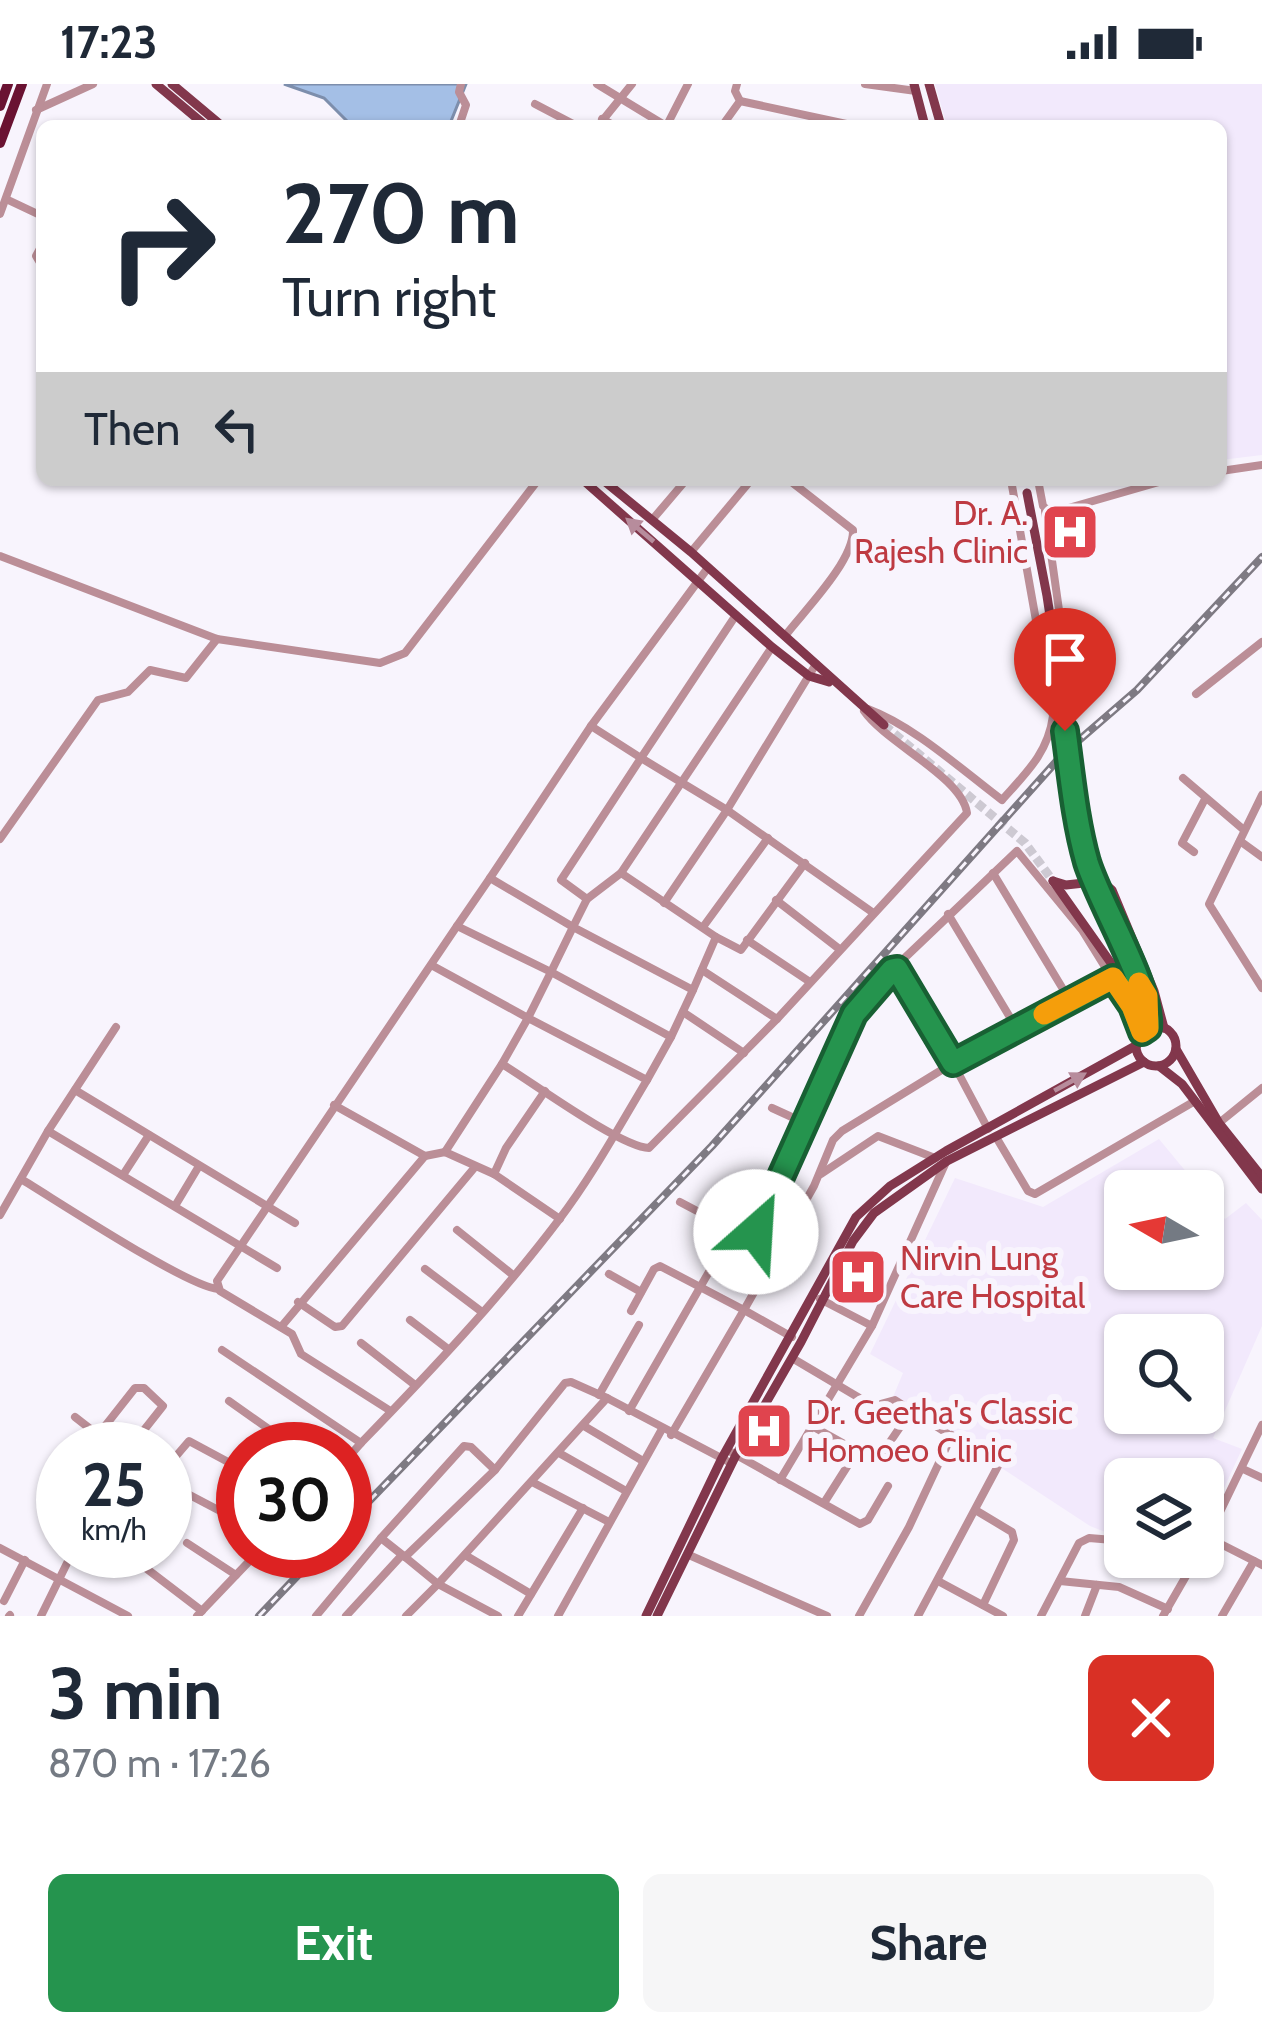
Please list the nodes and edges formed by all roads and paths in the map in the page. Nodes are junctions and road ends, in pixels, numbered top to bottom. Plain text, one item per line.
1 (8, 84) edge
2 (22, 84) edge
3 (46, 84) edge
4 (93, 84) edge
5 (156, 84) edge
6 (172, 84) edge
7 (461, 84) edge
8 (597, 84) edge
9 (632, 84) edge
10 (688, 84) edge
11 (737, 84) edge
12 (865, 84) edge
13 (929, 84) edge
14 (915, 88) edge
15 (622, 97) junction
16 (740, 101) junction
17 (535, 104) dead end
18 (0, 106) edge
19 (36, 110) junction
20 (199, 120) edge
21 (215, 120) edge
22 (461, 120) edge
23 (557, 120) edge
24 (603, 120) edge
25 (657, 120) edge
26 (669, 120) edge
27 (726, 120) edge
28 (824, 120) edge
29 (923, 120) edge
30 (938, 120) edge
31 (30, 126) junction
32 (36, 130) edge
33 (0, 142) edge
34 (6, 199) junction
35 (36, 213) edge
36 (0, 214) edge
37 (1262, 465) edge
38 (1227, 470) edge
39 (533, 486) edge
40 (590, 486) edge
41 (611, 486) edge
42 (620, 486) edge
43 (681, 486) edge
44 (746, 486) edge
45 (797, 486) edge
46 (1012, 486) edge
47 (1025, 486) edge
48 (1039, 486) edge
49 (1142, 486) edge
50 (616, 490) junction
51 (607, 501) junction
52 (1045, 511) junction
53 (651, 520) junction
54 (691, 552) junction
55 (0, 556) edge
56 (703, 574) junction
57 (1056, 589) junction
58 (1032, 596) junction
59 (736, 615) junction
60 (784, 635) junction
61 (218, 639) junction
62 (772, 646) junction
63 (1260, 647) edge
64 (816, 664) junction
65 (809, 676) junction
66 (834, 683) junction
67 (1196, 694) dead end
68 (861, 707) junction
69 (1053, 716) junction
70 (884, 724) tunnel mouth
71 (591, 726) junction
72 (641, 758) junction
73 (1183, 778) dead end
74 (683, 784) junction
75 (1262, 795) edge
76 (1205, 799) junction
77 (727, 810) junction
78 (1244, 830) junction
79 (768, 838) junction
80 (0, 839) edge
81 (1240, 841) junction
82 (1194, 852) dead end
83 (1262, 857) edge
84 (805, 862) junction
85 (993, 873) junction
86 (621, 874) junction
87 (490, 878) junction
88 (587, 899) junction
89 (776, 900) junction
90 (664, 903) junction
91 (872, 912) junction
92 (948, 914) junction
93 (458, 926) junction
94 (573, 927) junction
95 (703, 927) junction
96 (716, 937) junction
97 (747, 940) junction
98 (838, 948) junction
99 (433, 966) junction
100 (897, 969) junction
101 (701, 970) junction
102 (551, 972) junction
103 (1113, 978) junction
104 (810, 982) junction
105 (1262, 988) edge
106 (693, 990) junction
107 (1147, 996) junction
108 (1069, 998) junction
109 (683, 1012) junction
110 (528, 1018) junction
111 (777, 1019) junction
112 (116, 1027) dead end
113 (1163, 1028) junction
114 (1017, 1029) junction
115 (1145, 1030) junction
116 (670, 1037) junction
117 (1136, 1045) junction
118 (1176, 1049) junction
119 (744, 1053) junction
120 (1144, 1062) junction
121 (953, 1063) junction
122 (502, 1064) junction
123 (1159, 1066) junction
124 (646, 1080) junction
125 (1262, 1088) edge
126 (75, 1090) junction
127 (545, 1090) junction
128 (1195, 1101) junction
129 (334, 1105) junction
130 (772, 1108) dead end
131 (1220, 1123) junction
132 (807, 1124) junction
133 (48, 1131) junction
134 (992, 1133) junction
135 (615, 1134) junction
136 (149, 1135) junction
137 (445, 1152) junction
138 (425, 1156) junction
139 (941, 1160) junction
140 (199, 1166) junction
141 (475, 1166) junction
142 (494, 1174) junction
143 (123, 1175) junction
144 (819, 1175) junction
145 (1262, 1177) edge
146 (21, 1178) junction
147 (1262, 1190) edge
148 (680, 1202) dead end
149 (176, 1206) junction
150 (267, 1207) junction
151 (0, 1215) edge
152 (560, 1219) junction
153 (296, 1223) dead end
154 (733, 1229) junction
155 (458, 1230) dead end
156 (242, 1246) junction
157 (277, 1268) dead end
158 (425, 1269) dead end
159 (609, 1274) dead end
160 (513, 1275) junction
161 (700, 1288) junction
162 (218, 1289) junction
163 (641, 1292) junction
164 (818, 1298) junction
165 (298, 1302) junction
166 (743, 1310) junction
167 (631, 1311) dead end
168 (482, 1312) junction
169 (410, 1320) dead end
170 (639, 1325) dead end
171 (281, 1327) junction
172 (872, 1327) junction
173 (792, 1337) junction
174 (361, 1342) dead end
175 (448, 1349) junction
176 (222, 1350) dead end
177 (792, 1358) junction
178 (415, 1385) junction
179 (839, 1385) junction
180 (603, 1397) junction
181 (229, 1401) dead end
182 (389, 1410) junction
183 (629, 1411) junction
184 (911, 1412) junction
185 (75, 1417) dead end
186 (80, 1422) edge
187 (113, 1422) edge
188 (150, 1422) edge
189 (259, 1422) edge
190 (330, 1422) edge
191 (1262, 1425) edge
192 (584, 1426) junction
193 (812, 1426) junction
194 (372, 1430) edge
195 (666, 1432) junction
196 (952, 1435) junction
197 (559, 1453) junction
198 (855, 1454) junction
199 (729, 1457) junction
200 (643, 1462) junction
201 (1243, 1468) junction
202 (495, 1470) junction
203 (1262, 1478) edge
204 (780, 1480) junction
205 (532, 1482) junction
206 (888, 1486) dead end
207 (626, 1491) junction
208 (824, 1503) junction
209 (1224, 1506) edge
210 (583, 1508) junction
211 (977, 1511) junction
212 (609, 1522) junction
213 (381, 1538) junction
214 (1104, 1540) edge
215 (0, 1548) edge
216 (1224, 1549) edge
217 (465, 1555) junction
218 (404, 1556) junction
219 (689, 1556) junction
220 (25, 1560) junction
221 (1258, 1563) edge
222 (36, 1566) edge
223 (60, 1578) joint
224 (156, 1578) edge
225 (234, 1578) edge
226 (1186, 1578) edge
227 (938, 1581) junction
228 (1060, 1581) junction
229 (438, 1584) junction
230 (1097, 1585) junction
231 (531, 1594) junction
232 (4, 1601) dead end
233 (983, 1605) junction
234 (1166, 1612) edge
235 (200, 1613) edge
236 (660, 1615) edge
237 (41, 1616) edge
238 (128, 1616) edge
239 (316, 1616) edge
240 (346, 1616) edge
241 (406, 1616) edge
242 (498, 1616) edge
243 (518, 1616) edge
244 (558, 1616) edge
245 (646, 1616) edge
246 (827, 1616) edge
247 (859, 1616) edge
248 (918, 1616) edge
249 (1003, 1616) edge
250 (1041, 1616) edge
251 (1086, 1616) edge
252 (1222, 1616) edge

1 - 18 highway
2 - 33 highway
3 - 19 street
4 - 19 street
5 - 20 main road
6 - 21 main road
7 - 22 street
8 - 15 street
9 - 15 street
10 - 26 street
11 - 16 street
12 - 14 street
13 - 30 main road
14 - 29 main road
15 - 24 street
15 - 25 street
16 - 27 street
16 - 28 street
17 - 23 street
19 - 31 street
31 - 32 street
31 - 34 street
34 - 35 street
34 - 36 street
37 - 38 street
39 - 61 street
40 - 51 main road
41 - 50 main road
42 - 50 street
43 - 53 street
44 - 54 street
45 - 60 street
46 - 58 street
47 - 107 main road, bridge
48 - 52 street
49 - 52 street
50 - 51 street
50 - 53 main road
56 -> 51 main road
52 - 57 street
53 - 54 main road
54 - 56 main road
55 - 61 street
56 - 59 main road
56 - 60 main road
56 - 71 street
57 - 58 street
57 - 69 street
58 - 69 street
59 - 62 main road
59 - 72 street
60 - 64 main road
61 - 80 street
62 - 65 main road
62 - 74 street
63 - 67 street
64 - 65 street
64 - 66 main road
65 - 66 main road
65 - 77 street
66 - 68 main road
68 - 69 street
68 - 70 main road
68 - 91 street
71 - 72 street
71 - 87 street
72 - 74 street
72 - 88 street
73 - 76 street
74 - 77 street
74 - 86 street
75 - 78 street
76 - 78 street
76 - 82 street
77 - 79 street
77 - 90 street
78 - 81 street
79 - 84 street
79 - 95 street
81 - 83 street
81 - 105 street
84 - 89 street
84 - 91 street
85 - 92 street
85 - 103 street
85 - 108 street
86 - 88 street
86 - 90 street
87 - 93 street
87 - 94 street
88 - 94 street
89 - 97 street
89 - 98 street
90 - 95 street
91 - 98 street
92 - 100 street
92 - 114 street
93 - 99 street
93 - 102 street
94 - 102 street
94 - 106 street
95 - 96 street
96 - 97 street
96 - 101 street
97 - 104 street
98 - 104 street
99 - 110 street
99 - 129 street
100 - 121 street
100 - 132 street
101 - 106 street
101 - 111 street
102 - 110 street
102 - 116 street
103 - 108 street
103 - 115 street
104 - 111 street
106 - 109 street
107 - 113 main road
107 - 115 main road
108 - 114 street
109 - 116 street
109 - 119 street
110 - 122 street
110 - 124 street
111 - 119 street
112 - 126 street
113 - 115 main road
113 - 115 main road
113 - 118 main road
114 - 121 street
115 - 117 main road
116 - 124 street
117 - 120 main road
134 -> 117 main road
118 - 123 main road
118 - 131 main road
119 - 135 street
120 - 123 main road
120 - 134 main road
121 - 134 street
121 - 144 street
122 - 127 street
122 - 137 street
123 - 128 main road
124 - 135 street
125 - 131 street
126 - 133 street
126 - 136 street
127 - 135 street
127 - 142 street
128 - 134 street
128 - 147 main road
129 - 138 street
129 - 150 street
130 - 132 street
131 - 145 main road
132 - 154 street
133 - 143 street
133 - 146 street
134 - 139 main road
135 - 152 street
136 - 140 street
136 - 143 street
137 - 138 street
137 - 141 street
138 - 165 street
139 - 144 street
139 - 164 main road
139 - 172 street
140 - 149 street
140 - 150 street
141 - 142 street
141 - 165 street
142 - 152 street
143 - 149 street
144 - 166 street
146 - 151 street
146 - 162 street
148 - 154 street
149 - 156 street
150 - 153 street
150 - 156 street
152 - 160 street
154 - 161 street
155 - 160 street
156 - 157 street
156 - 162 street
158 - 168 street
159 - 163 street
160 - 168 street
161 - 163 street
161 - 166 street
161 - 183 street
162 - 171 street
163 - 167 street
164 - 172 street
164 - 173 main road
164 - 177 main road
165 - 171 street
166 - 173 street
166 - 195 street
168 - 175 street
169 - 175 street
170 - 180 street
171 - 182 street
172 - 179 street
173 - 199 main road
174 - 178 street
175 - 178 street
176 - 190 street
177 - 179 street
177 - 199 main road
178 - 182 street
179 - 184 street
179 - 193 street
180 - 183 street
180 - 192 street
180 - 202 street
181 - 189 street
182 - 194 street
183 - 195 street
184 - 196 street
184 - 198 street
185 - 186 street
187 - 188 street
191 - 201 street
192 - 197 street
192 - 200 street
193 - 198 street
193 - 204 street
195 - 199 street
195 - 200 street
196 - 211 street
196 - 247 street
197 - 205 street
197 - 207 street
198 - 208 street
199 - 204 street
199 - 219 main road
199 - 245 main road
200 - 207 street
201 - 203 street
201 - 209 street
202 - 213 street
202 - 218 street
204 - 208 street
205 - 210 street
205 - 217 street
206 - 208 street
207 - 212 street
210 - 212 street
210 - 231 street
211 - 227 street
211 - 233 street
212 - 244 street
213 - 218 street
213 - 239 street
214 - 228 street
215 - 220 street
216 - 221 street
217 - 229 street
217 - 231 street
218 - 229 street
218 - 240 street
219 - 236 main road
219 - 246 street
220 - 222 street
220 - 232 street
221 - 252 street
223 - 237 street
223 - 238 street
224 - 235 street
225 - 235 street
226 - 234 street
227 - 233 street
227 - 248 street
228 - 230 street
228 - 250 street
229 - 241 street
229 - 242 street
230 - 234 street
230 - 251 street
231 - 243 street
233 - 249 street

